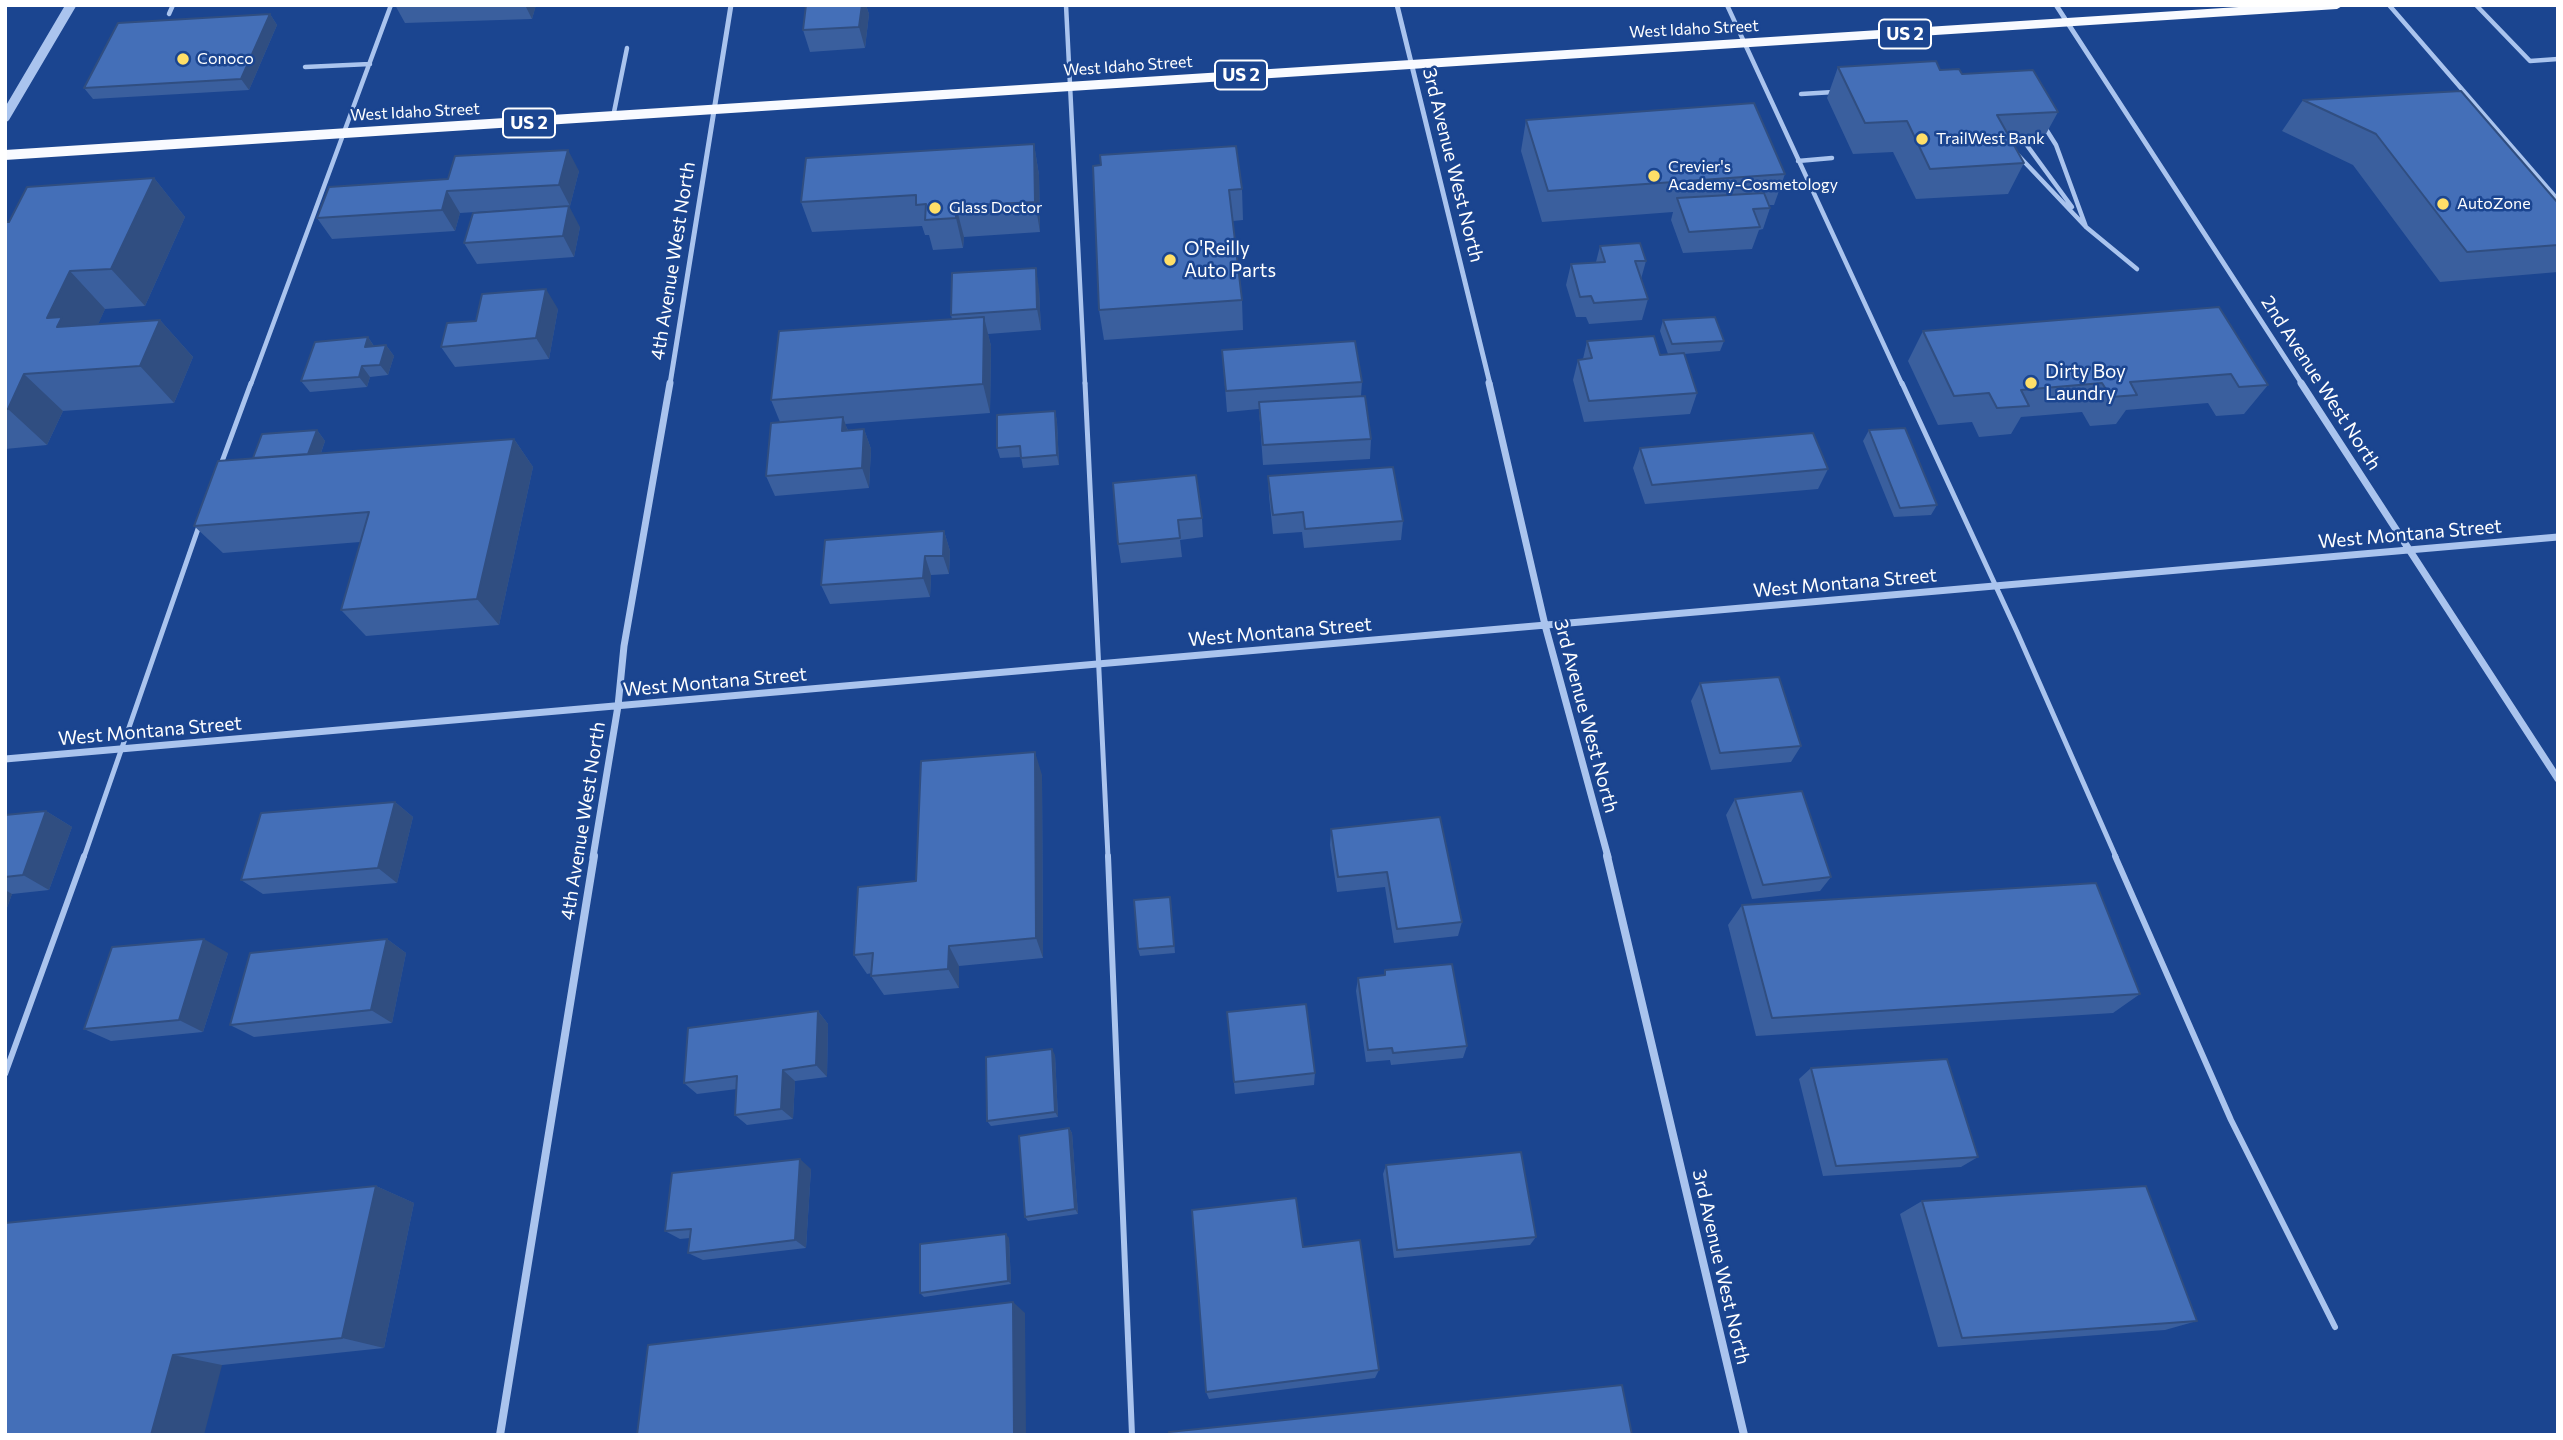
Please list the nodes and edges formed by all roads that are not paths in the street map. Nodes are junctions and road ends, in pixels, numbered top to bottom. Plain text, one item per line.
1 (71, 5) edge
2 (173, 5) edge
3 (391, 5) edge
4 (731, 5) edge
5 (1066, 5) edge
6 (1397, 5) edge
7 (1727, 5) edge
8 (2056, 5) edge
9 (2337, 5) edge
10 (2389, 5) edge
11 (2476, 5) edge
12 (169, 14) dead end
13 (2068, 23) junction
14 (1743, 44) junction
15 (627, 48) dead end
16 (2558, 59) edge
17 (370, 64) junction
18 (1412, 64) junction
19 (305, 67) dead end
20 (1071, 87) junction
21 (1841, 91) edge
22 (1801, 94) dead end
23 (713, 111) junction
24 (5, 117) edge
25 (612, 118) junction
26 (2042, 122) edge
27 (344, 133) junction
28 (2026, 144) edge
29 (2009, 145) edge
30 (5, 155) edge
31 (1832, 158) dead end
32 (1798, 161) junction
33 (2558, 200) edge
34 (2086, 226) junction
35 (2137, 270) dead end
36 (218, 473) edge
37 (200, 524) edge
38 (2558, 537) edge
39 (2410, 550) junction
40 (1993, 585) junction
41 (1545, 625) junction
42 (1098, 664) junction
43 (618, 706) junction
44 (123, 749) junction
45 (5, 759) edge
46 (2558, 779) edge
47 (5, 1074) edge
48 (2336, 1327) dead end
49 (500, 1435) edge
50 (1132, 1435) edge
51 (1744, 1435) edge

1 - 24 street
2 - 12 lane
3 - 17 lane
4 - 23 street, 4th Avenue West North
5 - 20 lane
6 - 18 street, 3rd Avenue West North
7 - 14 lane
8 - 13 street, 2nd Avenue West North
9 - 13 highway, West Idaho Street / US 2
10 - 33 lane
11 - 16 lane
13 - 14 highway, West Idaho Street / US 2
13 - 39 street, 2nd Avenue West North
14 - 18 highway, West Idaho Street / US 2
14 - 32 lane
15 - 25 lane
17 - 19 lane
17 - 27 lane
18 - 20 highway, West Idaho Street / US 2
18 - 41 street, 3rd Avenue West North
20 - 23 highway, West Idaho Street / US 2
20 - 42 lane
21 - 22 lane
23 - 25 highway, West Idaho Street / US 2
23 - 43 street, 4th Avenue West North
25 - 27 highway, West Idaho Street / US 2
26 - 34 lane
27 - 30 highway, West Idaho Street / US 2
27 - 36 lane
28 - 34 lane
29 - 34 lane
31 - 32 lane
32 - 40 lane
34 - 35 lane
37 - 44 lane
38 - 39 street, West Montana Street
39 - 40 street, West Montana Street
39 - 46 street, 2nd Avenue West North
40 - 41 street, West Montana Street
40 - 48 lane
41 - 42 street, West Montana Street
41 - 51 street, 3rd Avenue West North
42 - 43 street, West Montana Street
42 - 50 lane
43 - 44 street, West Montana Street
43 - 49 street, 4th Avenue West North
44 - 45 street, West Montana Street
44 - 47 lane

